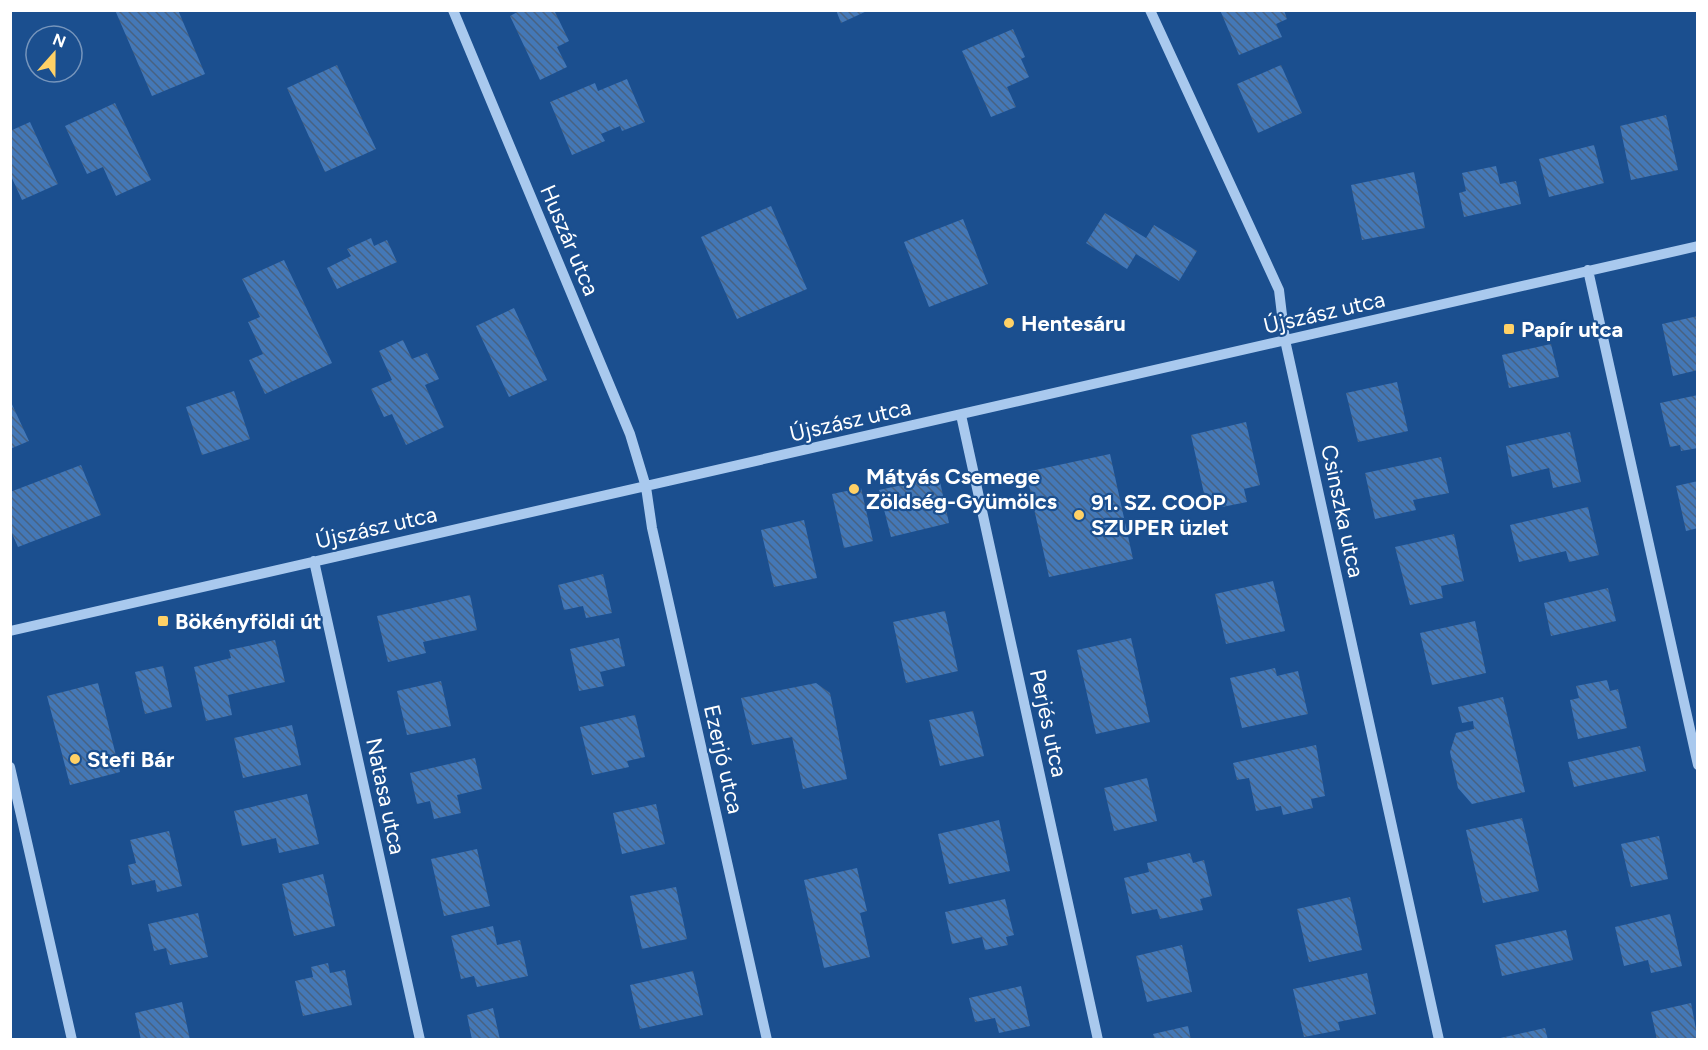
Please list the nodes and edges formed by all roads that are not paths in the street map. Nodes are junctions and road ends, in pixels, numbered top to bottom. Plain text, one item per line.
1 (453, 10) edge
2 (1150, 10) edge
3 (1698, 246) edge
4 (1588, 270) junction
5 (1285, 340) junction
6 (961, 415) junction
7 (646, 487) junction
8 (314, 561) junction
9 (10, 631) edge
10 (1698, 765) edge
11 (10, 767) edge
12 (72, 1040) edge
13 (420, 1040) edge
14 (767, 1040) edge
15 (1098, 1040) edge
16 (1439, 1040) edge

1 - 7 street, Huszár utca
2 - 5 street, Csinszka utca
3 - 4 street, Újszász utca
4 - 5 street, Újszász utca
4 - 10 street
5 - 6 street, Újszász utca
5 - 16 street, Csinszka utca
6 - 7 street, Újszász utca
6 - 15 street, Perjés utca
7 - 8 street, Újszász utca
7 - 14 street, Ezerjó utca
8 - 9 street, Újszász utca
8 - 13 street, Natasa utca
11 - 12 street

